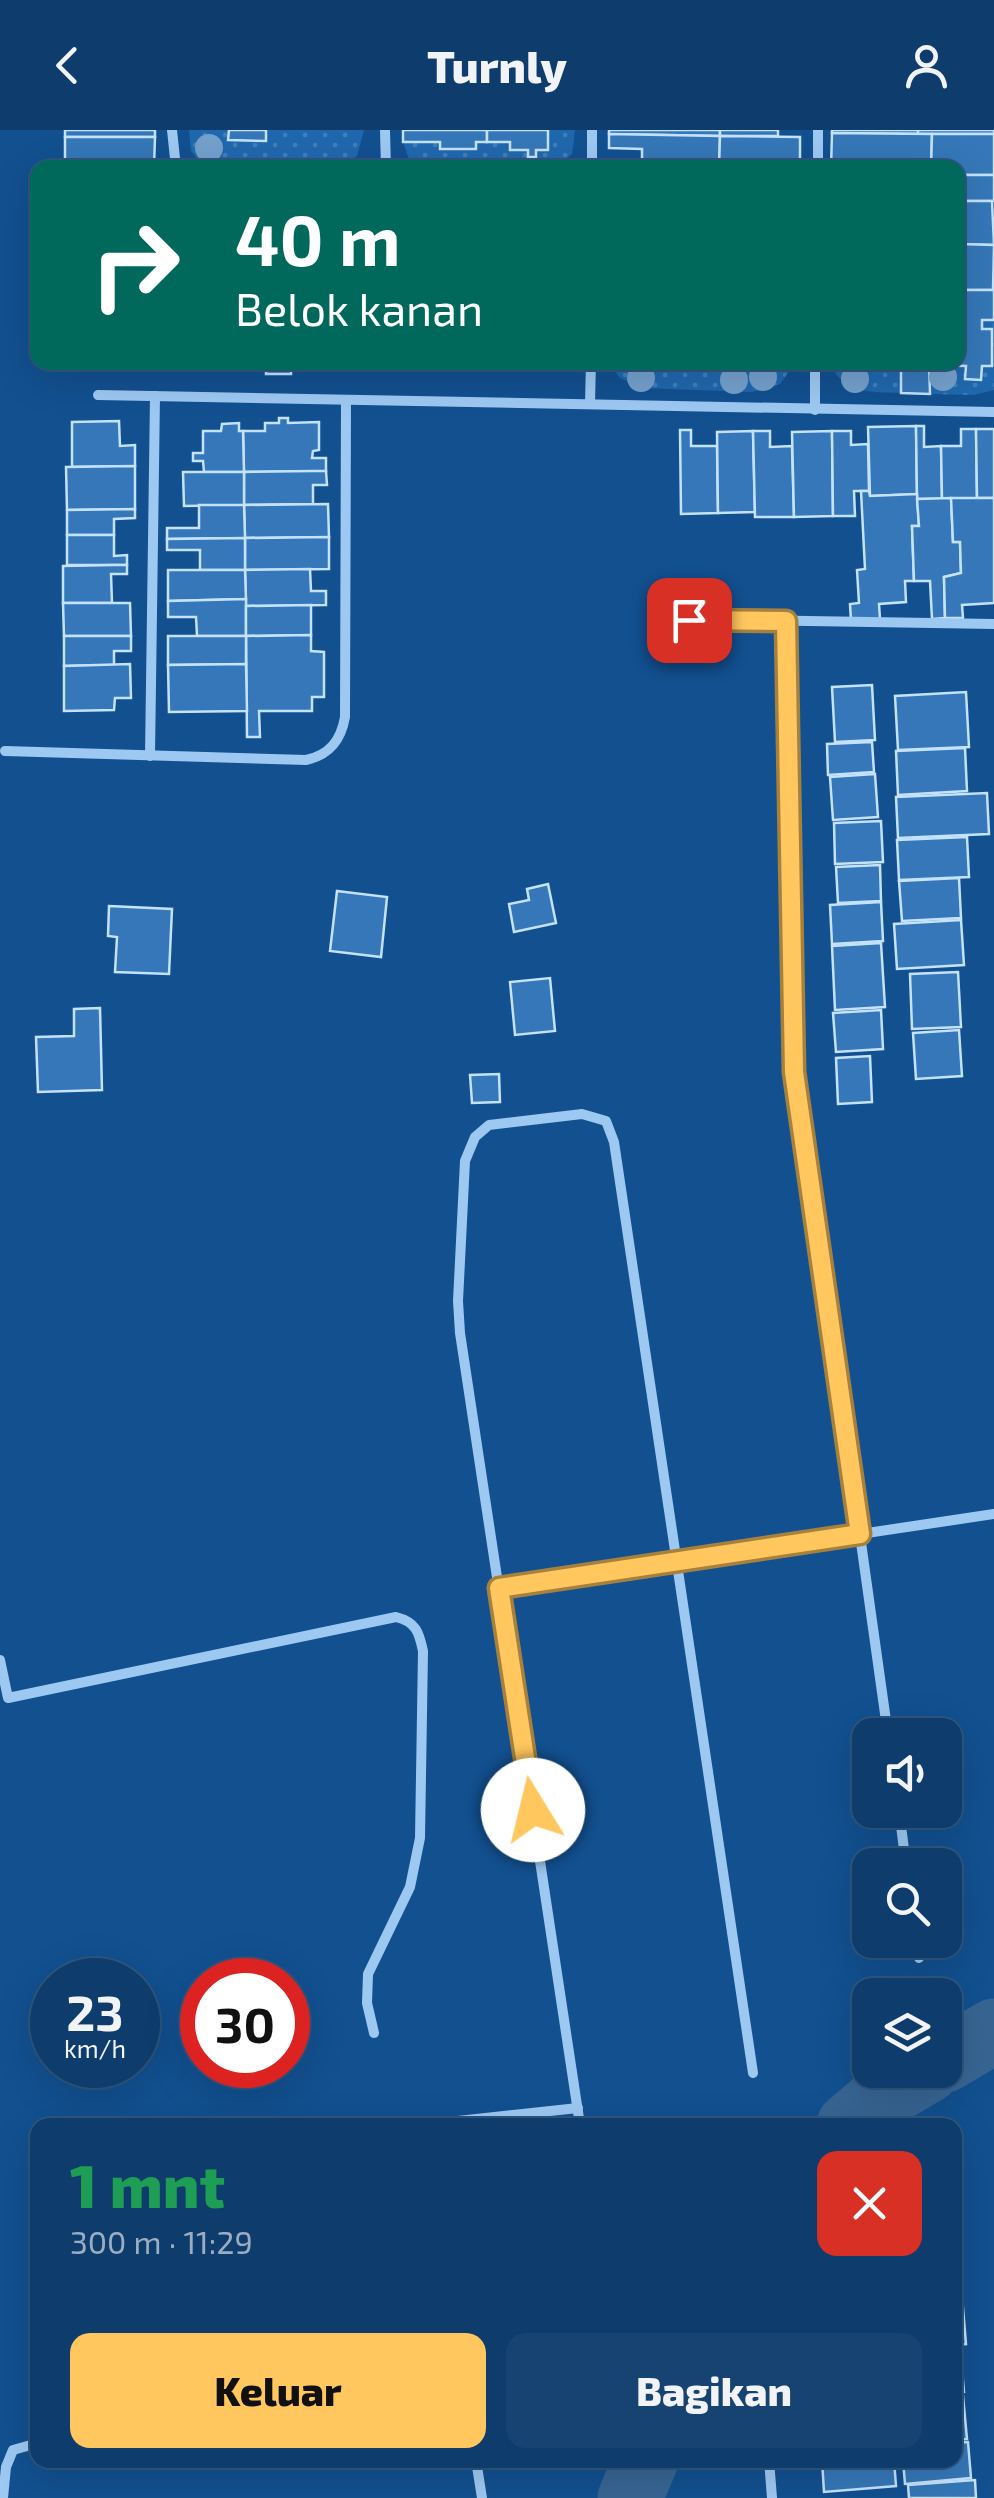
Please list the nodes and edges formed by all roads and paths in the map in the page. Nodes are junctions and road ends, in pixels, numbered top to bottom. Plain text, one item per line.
1 (172, 130) edge
2 (386, 130) edge
3 (592, 130) edge
4 (818, 130) edge
5 (175, 160) edge
6 (386, 160) edge
7 (592, 160) edge
8 (818, 160) edge
9 (590, 370) edge
10 (815, 370) edge
11 (98, 395) dead end
12 (156, 396) junction
13 (346, 400) junction
14 (590, 403) junction
15 (815, 410) junction
16 (994, 412) edge
17 (689, 620) dead end
18 (786, 621) junction
19 (994, 624) edge
20 (5, 751) dead end
21 (150, 756) junction
22 (994, 1514) edge
23 (860, 1534) junction
24 (677, 1561) junction
25 (499, 1588) junction
26 (0, 1660) edge
27 (4, 1700) edge
28 (886, 1718) edge
29 (374, 2033) dead end
30 (754, 2073) dead end
31 (578, 2108) junction
32 (486, 2118) edge
33 (579, 2118) edge
34 (30, 2445) edge
35 (477, 2468) edge
36 (770, 2468) edge
37 (3, 2498) edge
38 (482, 2498) edge
39 (772, 2498) edge

1 - 5 street
2 - 6 street
3 - 7 street
4 - 8 street
9 - 14 street
10 - 15 street
11 - 12 street
12 - 13 street
12 - 21 street
13 - 14 street
13 - 21 street
14 - 15 street
15 - 16 street
17 - 18 street
18 - 19 street
18 - 23 street
20 - 21 street
22 - 23 street
23 - 24 street
23 - 28 street
24 - 25 street
24 - 25 street
24 - 30 street
25 - 31 street
26 - 27 street
27 - 29 street
31 - 32 street
31 - 33 street
34 - 37 street
35 - 38 street
36 - 39 street

